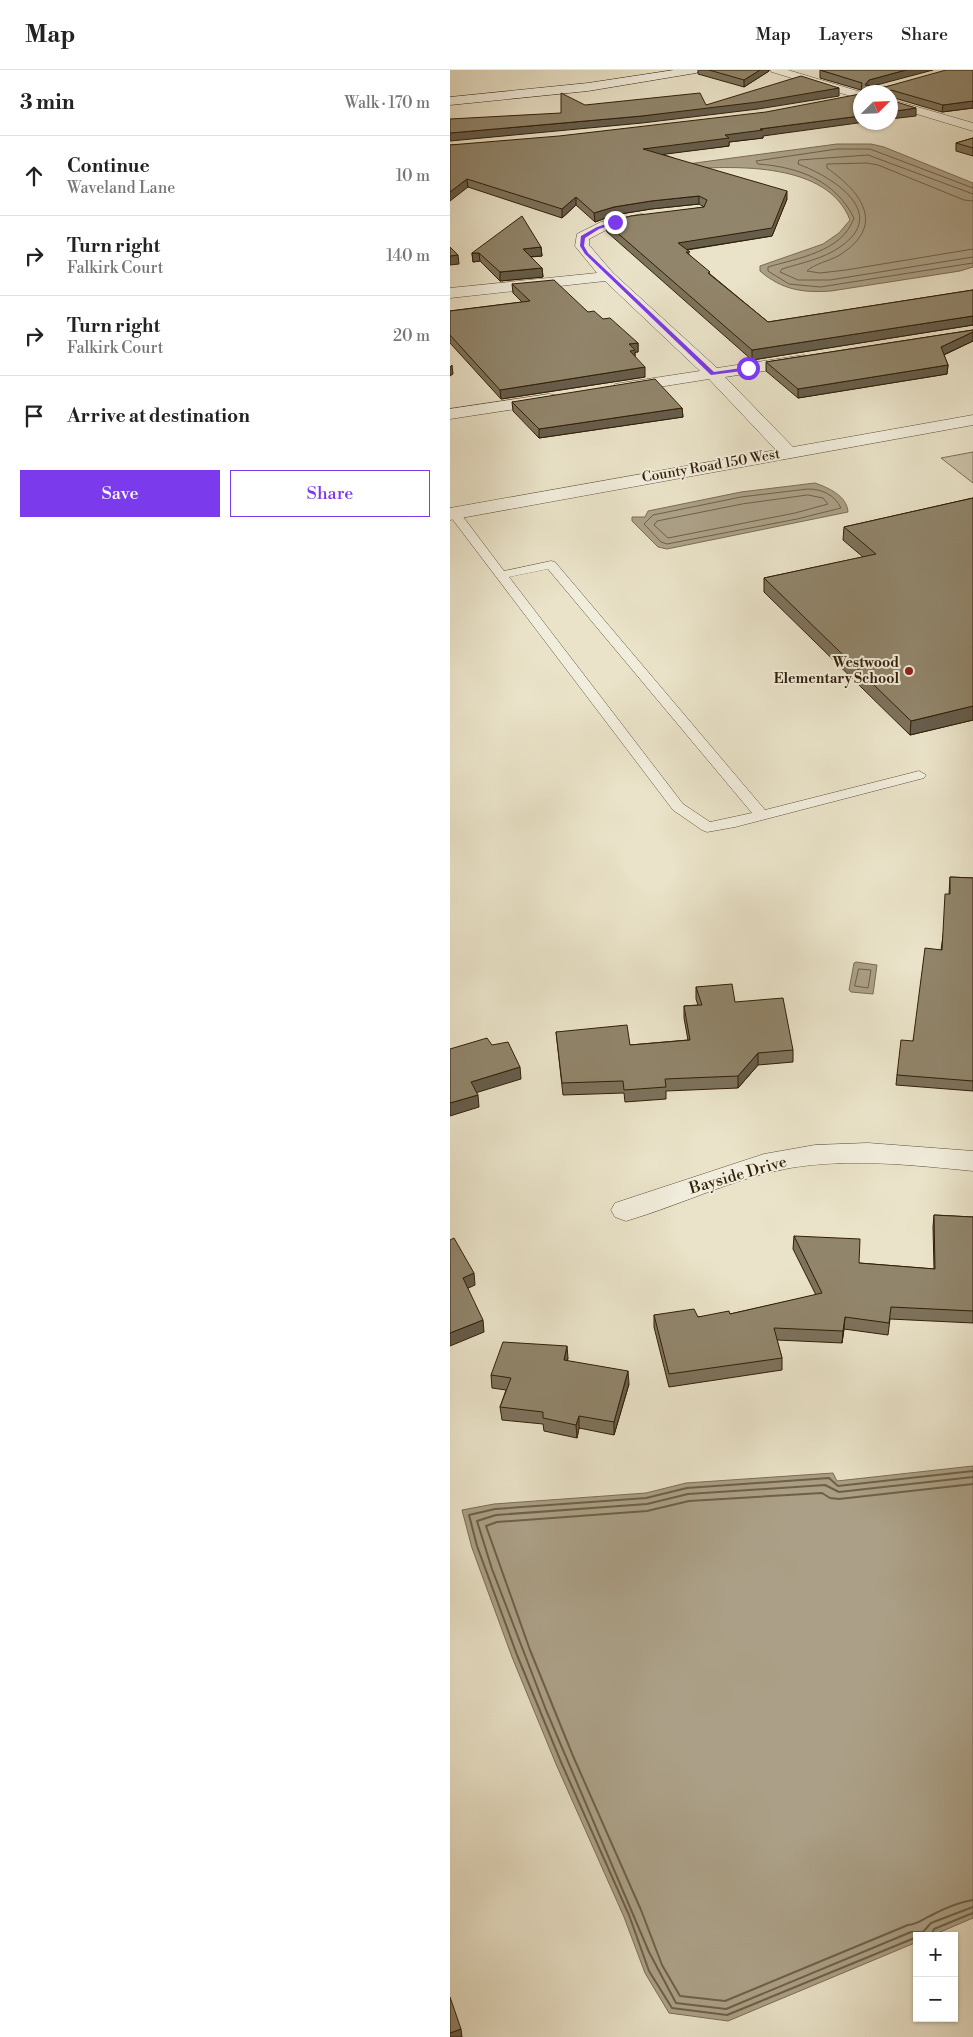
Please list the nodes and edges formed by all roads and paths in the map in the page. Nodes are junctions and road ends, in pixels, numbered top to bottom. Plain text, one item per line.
1 (676, 70) edge
2 (696, 70) edge
3 (776, 70) edge
4 (804, 70) edge
5 (663, 75) junction
6 (853, 85) edge
7 (853, 94) edge
8 (853, 98) edge
9 (450, 100) edge
10 (832, 103) edge
11 (898, 104) edge
12 (973, 127) edge
13 (654, 216) edge
14 (608, 276) junction
15 (450, 293) edge
16 (817, 358) edge
17 (713, 374) junction
18 (607, 390) edge
19 (568, 396) edge
20 (450, 414) edge
21 (973, 420) edge
22 (788, 452) junction
23 (452, 514) edge
24 (500, 575) junction
25 (919, 775) dead end
26 (761, 815) junction
27 (973, 1161) edge
28 (626, 1210) dead end

1 - 5 street
2 - 5 street
3 - 7 street
4 - 6 street
5 - 9 street
8 - 10 street
11 - 12 street
13 - 14 street
14 - 15 street
14 - 17 street
16 - 17 street
17 - 18 street
17 - 22 street
19 - 20 street
21 - 22 street, County Road 150 West
22 - 23 street, County Road 150 West
23 - 24 lane
24 - 26 lane
24 - 26 lane
25 - 26 lane
27 - 28 street, Bayside Drive

